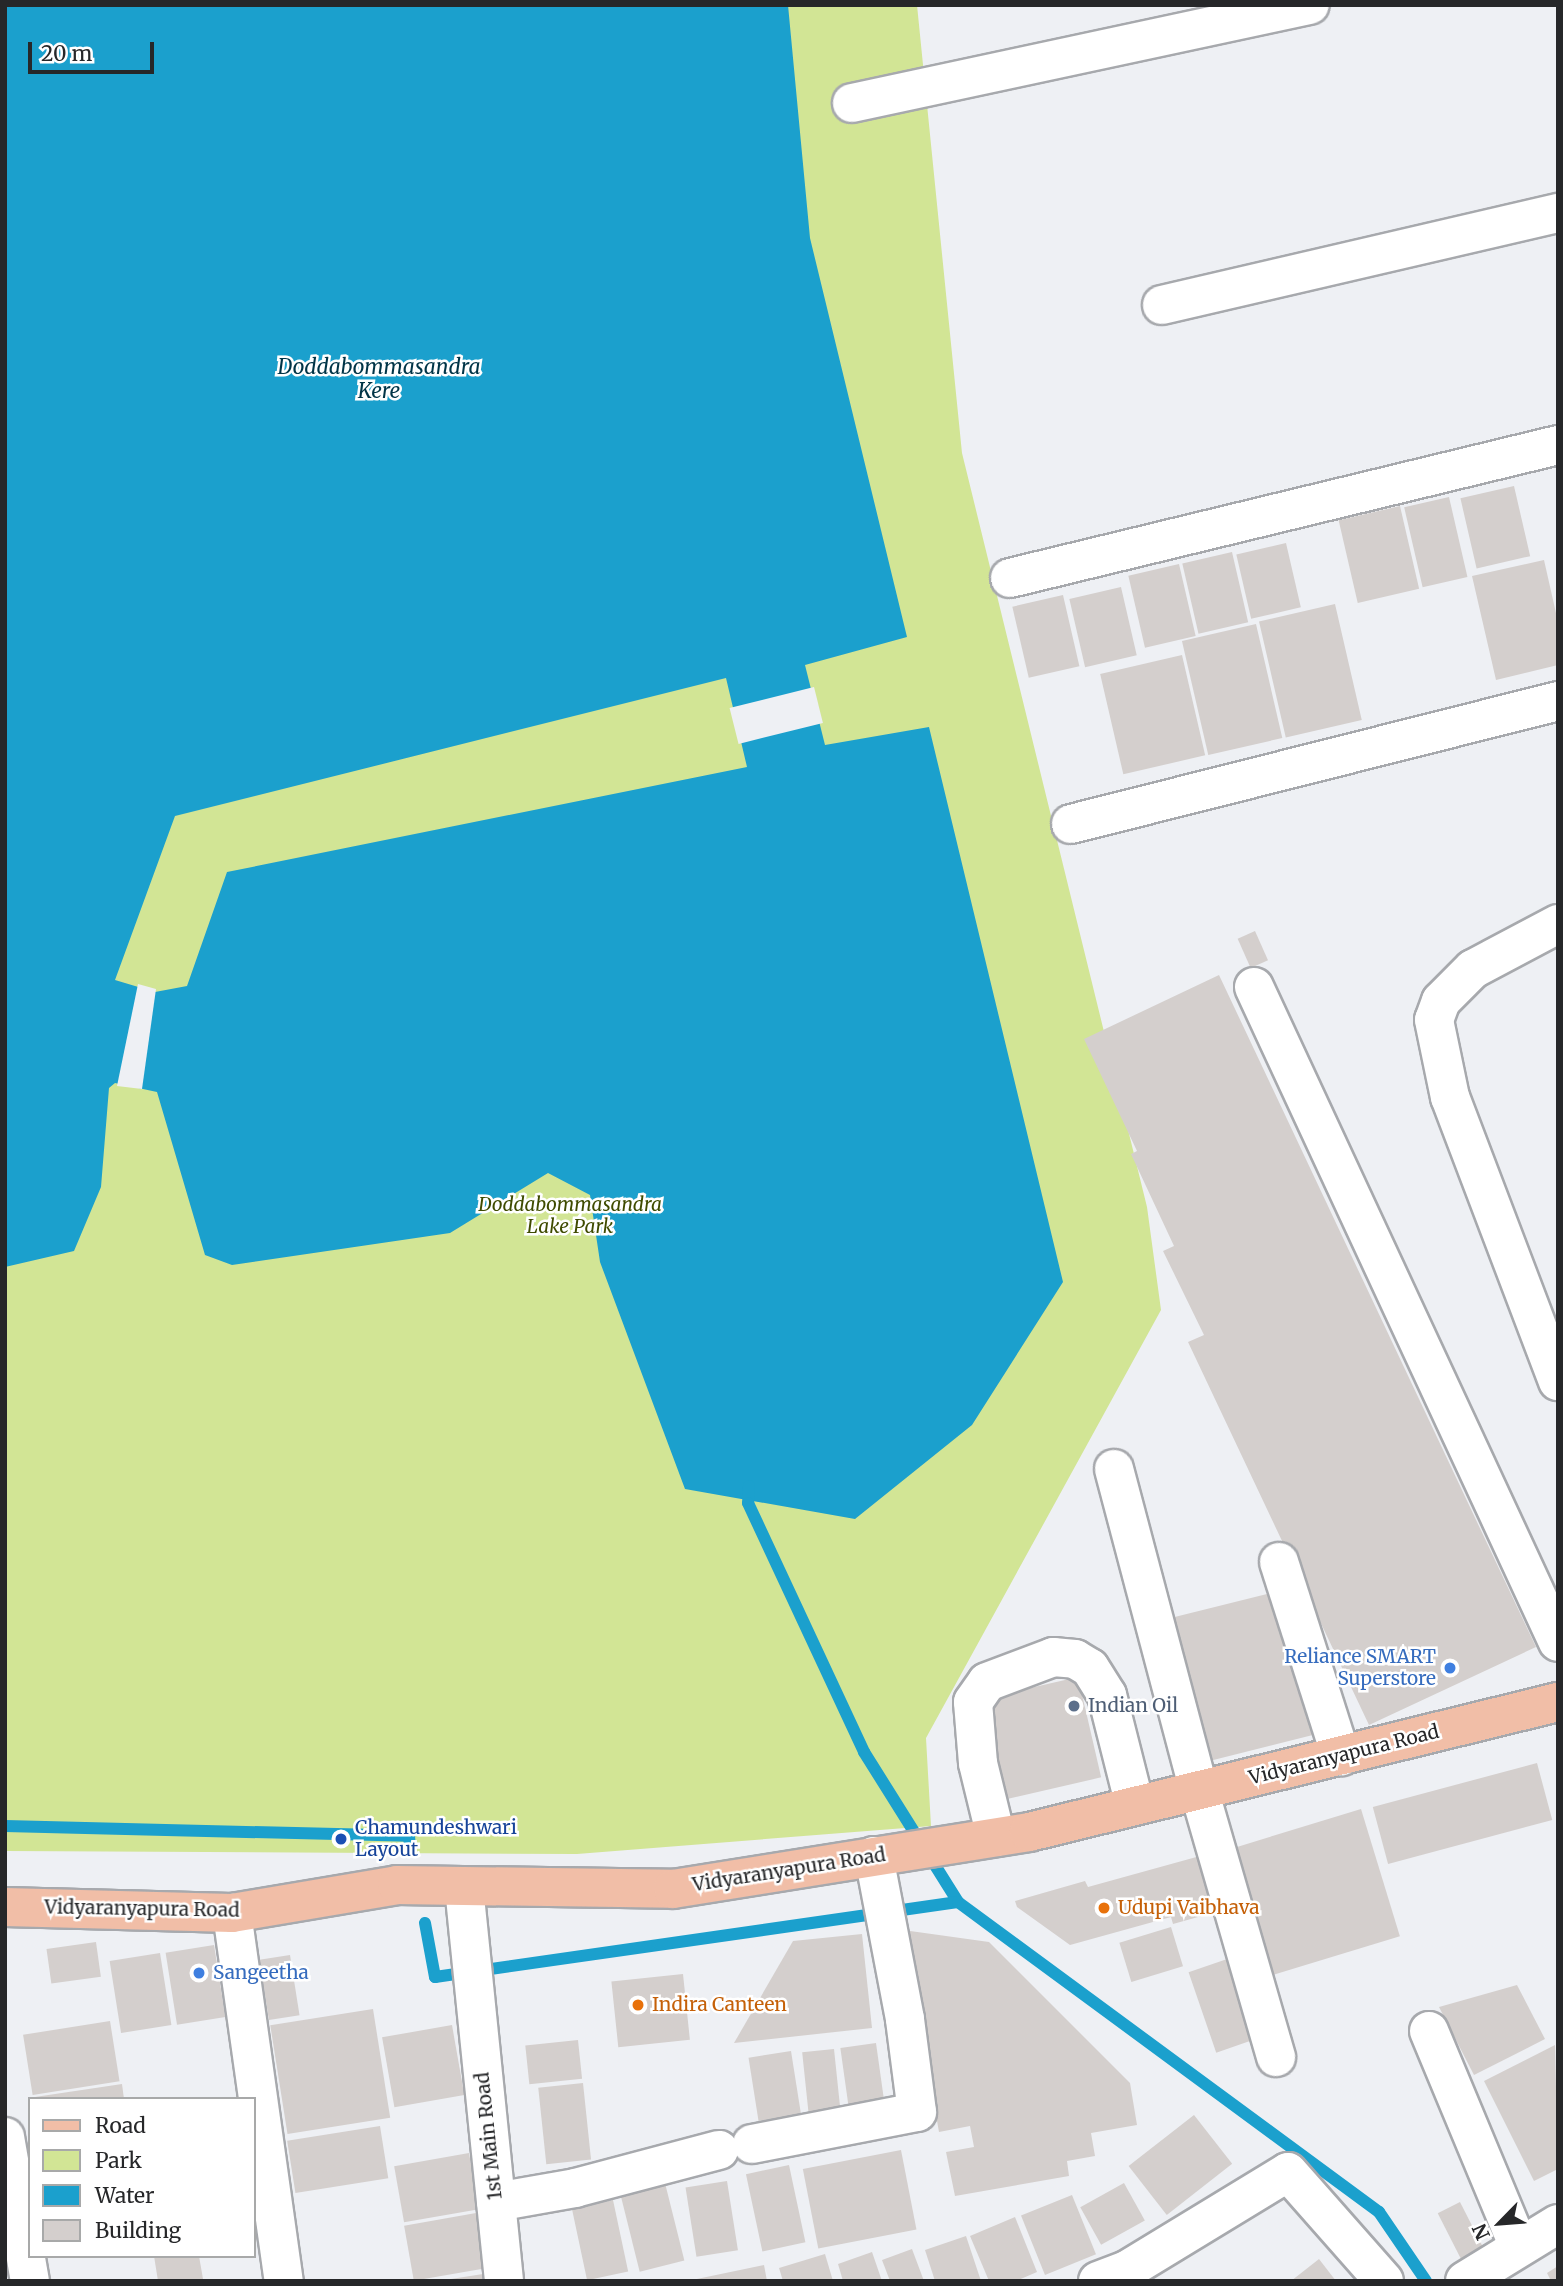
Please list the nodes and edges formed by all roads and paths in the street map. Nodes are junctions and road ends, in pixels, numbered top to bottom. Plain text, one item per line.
1 (1310, 5) edge
2 (852, 103) dead end
3 (1558, 213) edge
4 (1162, 305) dead end
5 (1558, 445) edge
6 (1010, 578) dead end
7 (1558, 701) edge
8 (1071, 824) dead end
9 (1558, 924) edge
10 (1254, 987) dead end
11 (1558, 1381) edge
12 (1114, 1469) dead end
13 (1279, 1562) dead end
14 (1558, 1642) edge
15 (1558, 1702) edge
16 (1340, 1756) junction
17 (1199, 1790) junction
18 (1135, 1806) junction
19 (996, 1837) junction
20 (874, 1856) junction
21 (464, 1886) junction
22 (5, 1907) edge
23 (232, 1913) junction
24 (1429, 2031) dead end
25 (1276, 2057) dead end
26 (5, 2137) edge
27 (496, 2202) junction
28 (1558, 2224) edge
29 (1519, 2247) junction
30 (30, 2281) edge
31 (284, 2281) edge
32 (504, 2281) edge
33 (1098, 2281) edge
34 (1384, 2281) edge
35 (1465, 2281) edge

1 - 2 street
3 - 4 street
5 - 6 street
7 - 8 street
9 - 11 street
10 - 14 street
12 - 17 street
13 - 16 street
15 - 16 main road, Vidyaranyapura Road
16 - 17 main road, Vidyaranyapura Road
17 - 18 main road, Vidyaranyapura Road
17 - 25 street
18 - 19 main road, Vidyaranyapura Road
18 - 19 street
19 - 20 main road, Vidyaranyapura Road
20 - 21 main road, Vidyaranyapura Road
20 - 27 street
21 - 23 main road, Vidyaranyapura Road
21 - 27 street, 1st Main Road
22 - 23 main road, Vidyaranyapura Road
23 - 31 street
24 - 29 street
26 - 30 street
27 - 32 street, 1st Main Road
28 - 29 street
29 - 35 street
33 - 34 street

